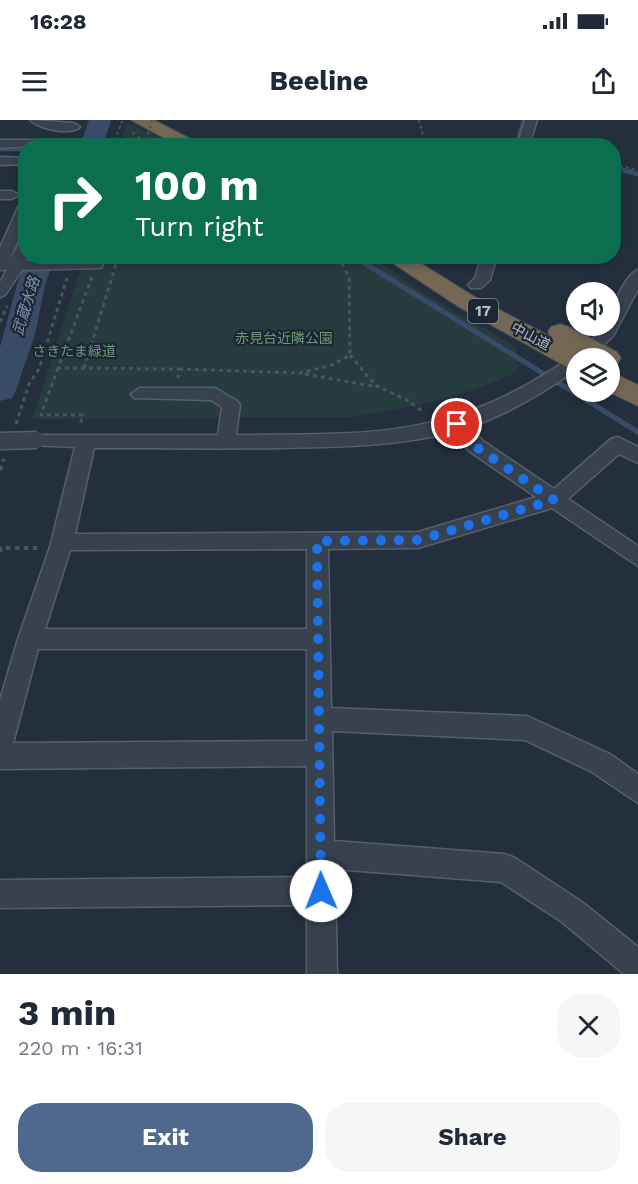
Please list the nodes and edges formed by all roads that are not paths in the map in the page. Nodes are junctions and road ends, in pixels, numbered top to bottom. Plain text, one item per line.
1 (36, 120) edge
2 (140, 120) edge
3 (162, 120) edge
4 (531, 120) edge
5 (69, 126) edge
6 (60, 138) edge
7 (178, 138) edge
8 (200, 138) edge
9 (526, 138) edge
10 (0, 144) edge
11 (18, 144) edge
12 (0, 161) edge
13 (18, 161) edge
14 (18, 223) edge
15 (406, 264) edge
16 (439, 264) edge
17 (488, 264) edge
18 (0, 265) edge
19 (23, 266) junction
20 (96, 266) road end
21 (638, 275) edge
22 (476, 285) junction
23 (0, 292) edge
24 (568, 348) edge
25 (574, 348) edge
26 (596, 348) edge
27 (620, 369) edge
28 (566, 372) edge
29 (638, 375) edge
30 (620, 386) edge
31 (140, 394) dead end
32 (638, 396) edge
33 (457, 424) junction
34 (83, 433) junction
35 (226, 442) junction
36 (4, 444) edge
37 (638, 456) edge
38 (554, 500) junction
39 (317, 541) junction
40 (61, 545) junction
41 (638, 557) edge
42 (29, 639) junction
43 (318, 639) junction
44 (319, 719) junction
45 (0, 746) edge
46 (320, 753) junction
47 (0, 756) edge
48 (638, 790) edge
49 (320, 854) junction
50 (321, 891) junction
51 (0, 894) edge
52 (638, 966) edge
53 (322, 974) edge

1 - 5 street
2 - 7 highway
3 - 8 highway
4 - 9 street
5 - 6 street
10 - 11 street
12 - 13 street
14 - 18 street
15 - 24 highway, 中山道 / 17
16 - 22 highway, 中山道 / 17
17 - 22 street
18 - 19 street
19 - 20 street
19 - 23 street
21 - 26 street
22 - 25 highway, 中山道 / 17
27 - 29 highway, 中山道 / 17
28 - 33 street
30 - 32 highway
31 - 35 street
33 - 35 street
33 - 38 street
34 - 35 street
34 - 36 street, bridge
34 - 40 street
37 - 38 street
38 - 39 street
38 - 41 street
39 - 40 street
39 - 43 street
40 - 42 street
42 - 43 street
42 - 45 street
43 - 44 street
44 - 46 street
44 - 48 street
46 - 47 street
46 - 49 street
49 - 50 street
49 - 52 street
50 - 51 street
50 - 53 street

